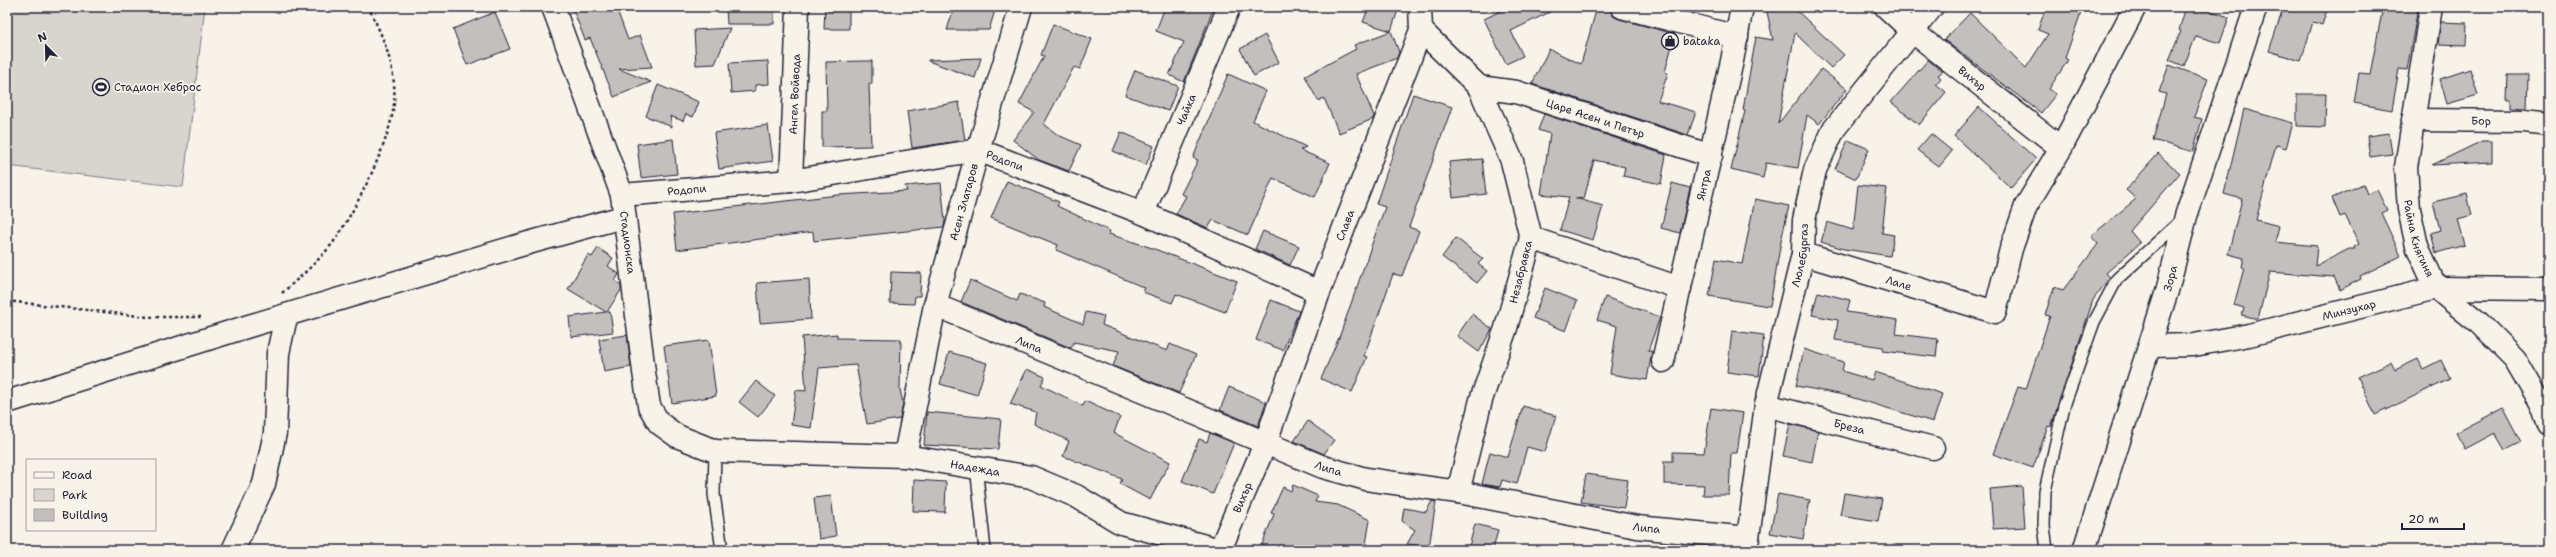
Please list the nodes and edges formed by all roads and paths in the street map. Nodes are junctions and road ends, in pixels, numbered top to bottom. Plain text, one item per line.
1 (368, 7) edge
2 (553, 7) edge
3 (798, 7) edge
4 (1021, 7) edge
5 (1229, 7) edge
6 (1420, 7) edge
7 (1622, 7) edge
8 (1742, 7) edge
9 (1886, 7) edge
10 (1932, 7) edge
11 (2135, 7) edge
12 (2256, 7) edge
13 (2431, 7) edge
14 (1421, 30) junction
15 (1912, 31) junction
16 (1737, 37) junction
17 (1479, 87) junction
18 (2413, 120) junction
19 (2549, 124) edge
20 (2061, 148) junction
21 (978, 150) junction
22 (1711, 156) junction
23 (791, 182) junction
24 (622, 195) junction
25 (1143, 213) junction
26 (2186, 216) junction
27 (623, 217) junction
28 (1531, 238) junction
29 (1803, 254) junction
30 (1680, 288) junction
31 (2436, 288) junction
32 (2549, 289) edge
33 (1319, 292) junction
34 (276, 296) dead end
35 (7, 301) edge
36 (935, 305) junction
37 (206, 316) dead end
38 (286, 317) junction
39 (2150, 346) junction
40 (1663, 361) dead end
41 (7, 402) edge
42 (1766, 405) junction
43 (2549, 425) edge
44 (1265, 444) junction
45 (1933, 448) dead end
46 (715, 450) junction
47 (905, 456) junction
48 (976, 466) junction
49 (1458, 492) junction
50 (1751, 544) edge
51 (233, 550) edge
52 (722, 550) edge
53 (985, 550) edge
54 (1220, 550) edge
55 (2047, 550) edge
56 (2084, 550) edge

1 - 34 path
2 - 24 street, Стадионска
3 - 23 street, Ангел Войвода
4 - 21 street, Асен Златаров
5 - 25 street, Чайка
6 - 14 street, Слава
7 - 16 street
8 - 16 street, Янтра
9 - 15 street, Вихър
10 - 15 street, Люлебургаз
11 - 20 street
12 - 26 street, Зора
13 - 18 street, Райна Княгиня
14 - 17 street, Незабравка
14 - 33 street, Слава
15 - 20 street, Вихър
15 - 29 street, Люлебургаз
16 - 22 street, Янтра
17 - 22 street, Царе Асен и Петър
17 - 28 street, Незабравка
18 - 19 street, Бор
18 - 31 street, Райна Княгиня
20 - 29 street, Лале
21 - 23 street, Родопи
21 - 25 street, Родопи
21 - 36 street, Асен Златаров
22 - 30 street, Янтра
23 - 24 street, Родопи
24 - 27 street, Стадионска
25 - 33 street, Родопи
26 - 39 street, Зора
26 - 55 lane
27 - 38 street
27 - 46 street, Стадионска
28 - 30 street
28 - 49 street, Незабравка
29 - 42 street, Люлебургаз
30 - 40 street, Янтра
31 - 32 street, Минзухар
31 - 39 street, Минзухар
31 - 43 street, Райна Княгиня
33 - 44 street, Слава
35 - 37 path
36 - 44 street, Липа
36 - 47 street, Асен Златаров
38 - 41 street
38 - 51 street
39 - 56 street, Зора
42 - 45 street, Бреза
42 - 50 street, Люлебургаз
44 - 49 street, Липа
44 - 54 street, Вихър
46 - 47 street, Надежда
46 - 52 lane
47 - 48 street, Надежда
48 - 53 lane
48 - 54 street, Надежда
49 - 50 street, Липа

